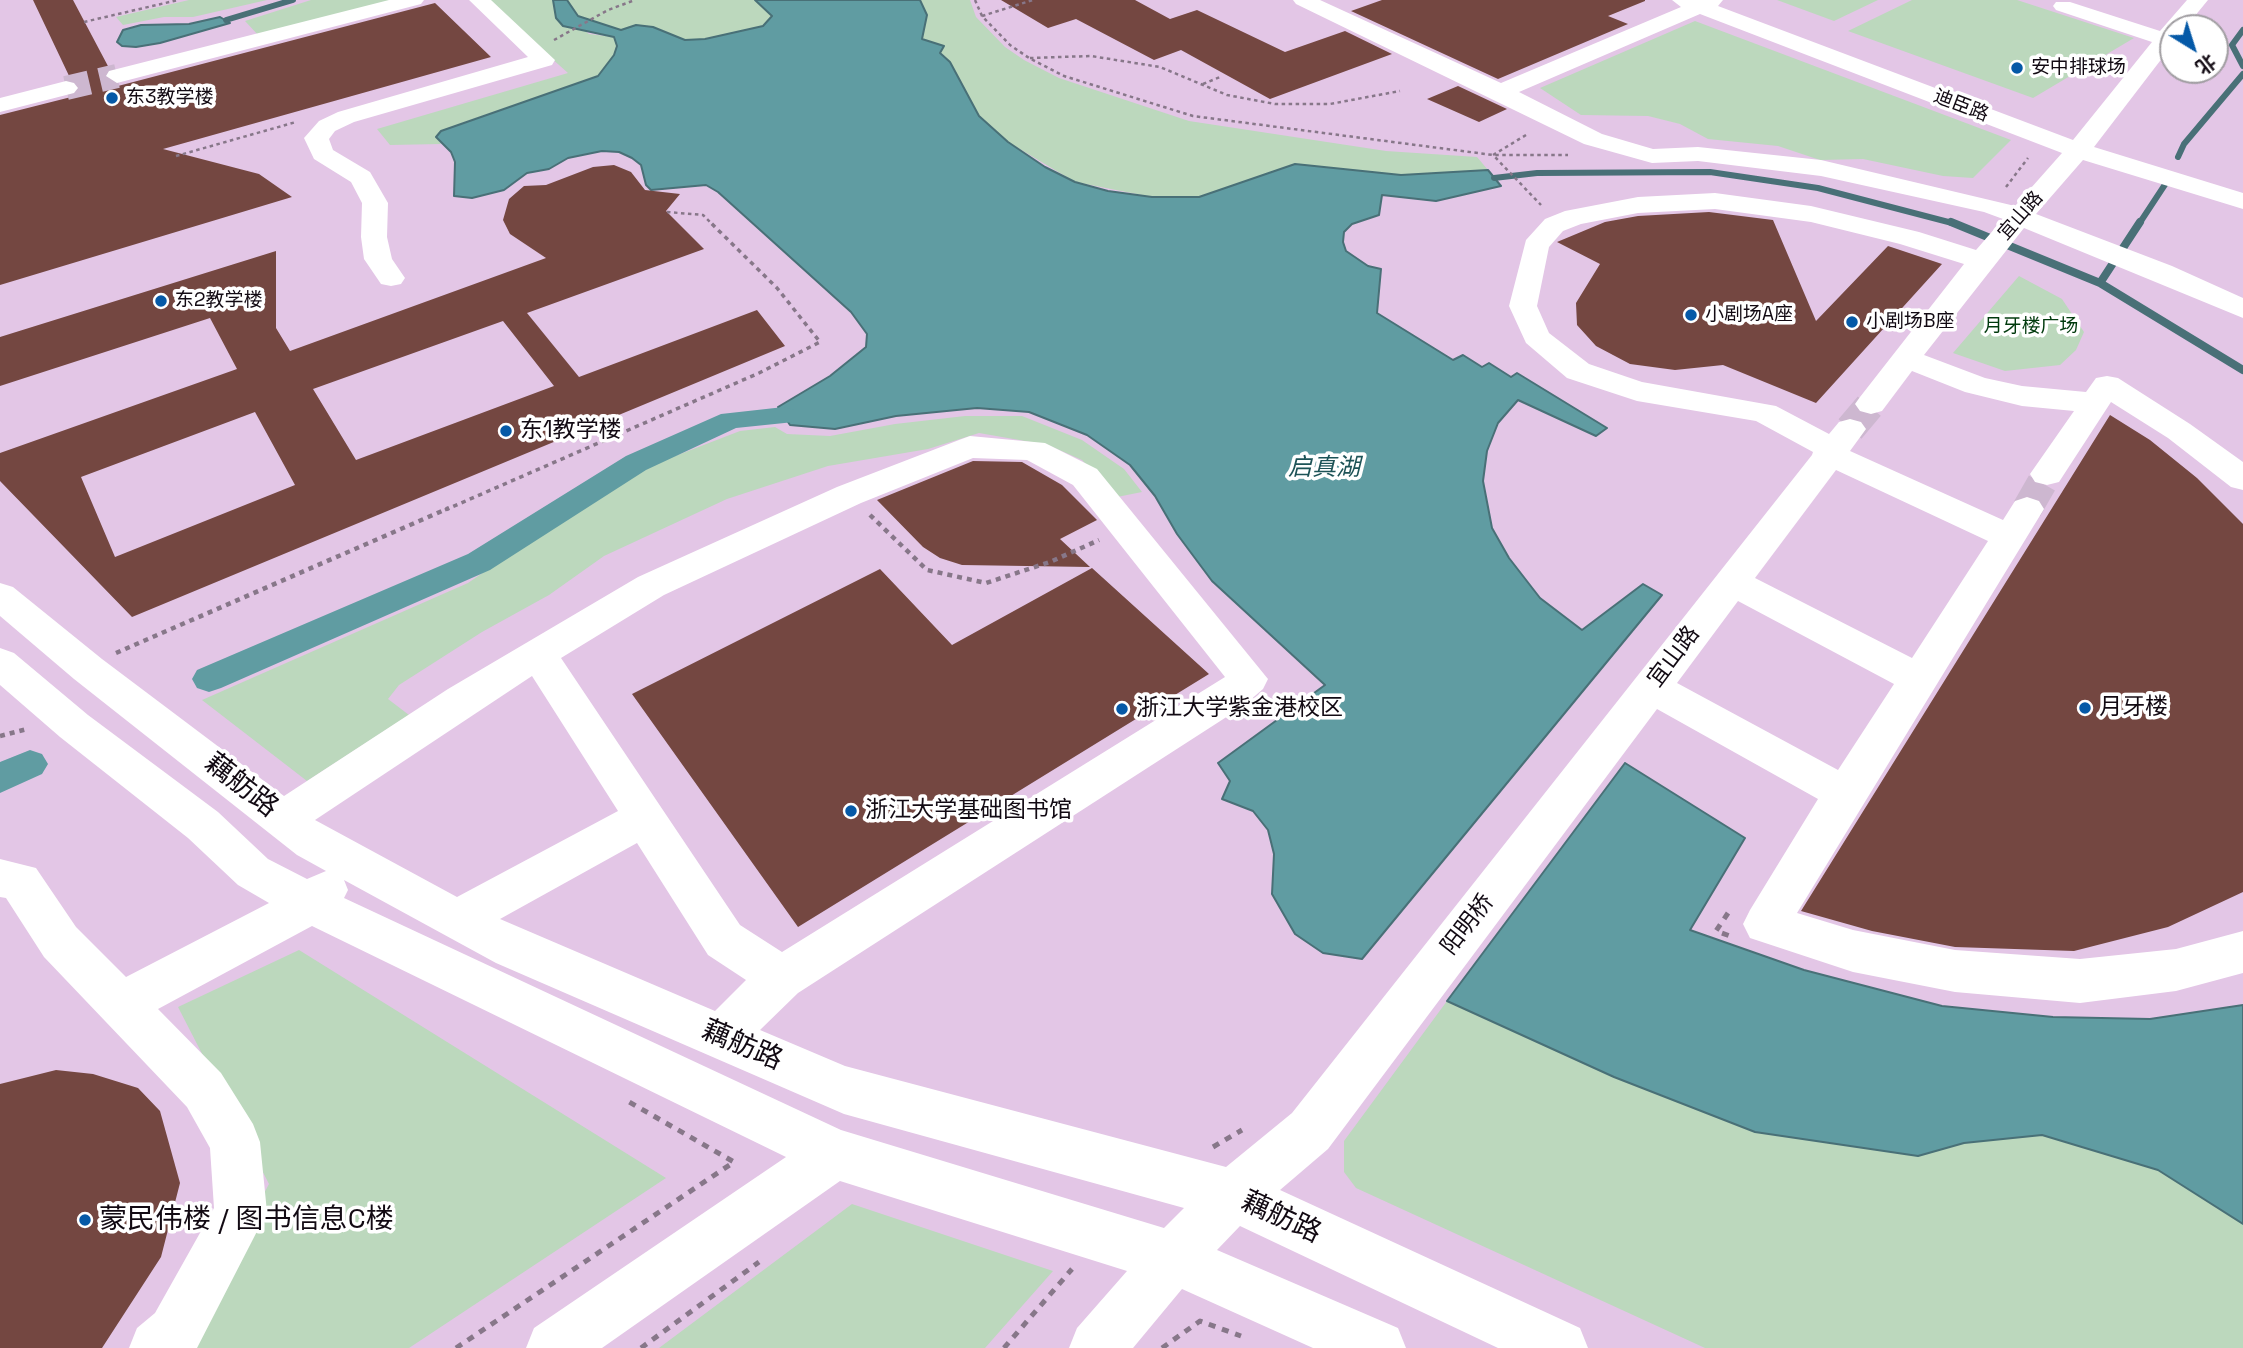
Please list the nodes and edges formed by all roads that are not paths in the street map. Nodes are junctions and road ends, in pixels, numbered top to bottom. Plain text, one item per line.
1 (414, 0) edge
2 (479, 0) edge
3 (1303, 0) edge
4 (2198, 0) edge
5 (1701, 2) edge
6 (1356, 5) dead end
7 (2063, 6) dead end
8 (1332, 13) junction
9 (2186, 14) edge
10 (2159, 29) edge
11 (2159, 46) edge
12 (117, 76) tunnel mouth
13 (66, 88) tunnel mouth
14 (1500, 92) junction
15 (0, 105) edge
16 (2082, 145) junction
17 (2243, 188) edge
18 (2243, 201) edge
19 (2017, 221) junction
20 (1985, 258) junction
21 (391, 278) dead end
22 (2243, 309) edge
23 (1907, 359) junction
24 (2101, 394) junction
25 (1845, 434) junction
26 (2047, 474) tunnel mouth
27 (2243, 479) edge
28 (1731, 582) junction
29 (0, 596) edge
30 (538, 654) junction
31 (0, 663) edge
32 (1919, 679) junction
33 (1639, 703) junction
34 (1845, 794) junction
35 (645, 818) junction
36 (283, 819) junction
37 (352, 864) junction
38 (0, 878) edge
39 (311, 904) junction
40 (458, 919) junction
41 (2243, 952) edge
42 (782, 978) junction
43 (120, 1005) junction
44 (724, 1038) junction
45 (835, 1154) junction
46 (1233, 1195) junction
47 (1173, 1258) junction
48 (157, 1348) edge
49 (554, 1348) edge
50 (1097, 1348) edge
51 (1378, 1348) edge
52 (1560, 1348) edge

1 - 12 street
2 - 21 street
3 - 8 street
4 - 9 street, 宜山路
5 - 14 street
5 - 16 street, 迪臣路
5 - 16 street, 迪臣路
6 - 8 street
7 - 10 street
8 - 14 street
11 - 16 street, 宜山路
13 - 15 street
14 - 19 street
16 - 17 street, 迪臣路
16 - 18 street, 迪臣路
16 - 19 street, 宜山路
19 - 20 street, 宜山路
19 - 22 street
20 - 23 street, 宜山路
20 - 25 street
23 - 24 street
23 - 25 street, 宜山路
24 - 26 street
24 - 27 street
25 - 28 street, 宜山路
25 - 32 street
28 - 32 street
28 - 33 street, 宜山路
29 - 36 street, 藕舫路
30 - 35 street
30 - 36 street
30 - 42 street
31 - 39 street
32 - 34 street
33 - 34 street
33 - 46 street, 阳明桥
34 - 41 street
35 - 40 street
35 - 42 street
36 - 37 street, 藕舫路
37 - 39 street
37 - 40 street, 藕舫路
38 - 43 street
39 - 43 street
39 - 45 street
40 - 44 street, 藕舫路
42 - 44 street
43 - 48 street
44 - 46 street, 藕舫路
45 - 47 street
45 - 49 street
46 - 47 street
46 - 52 street, 藕舫路
47 - 50 street
47 - 51 street

